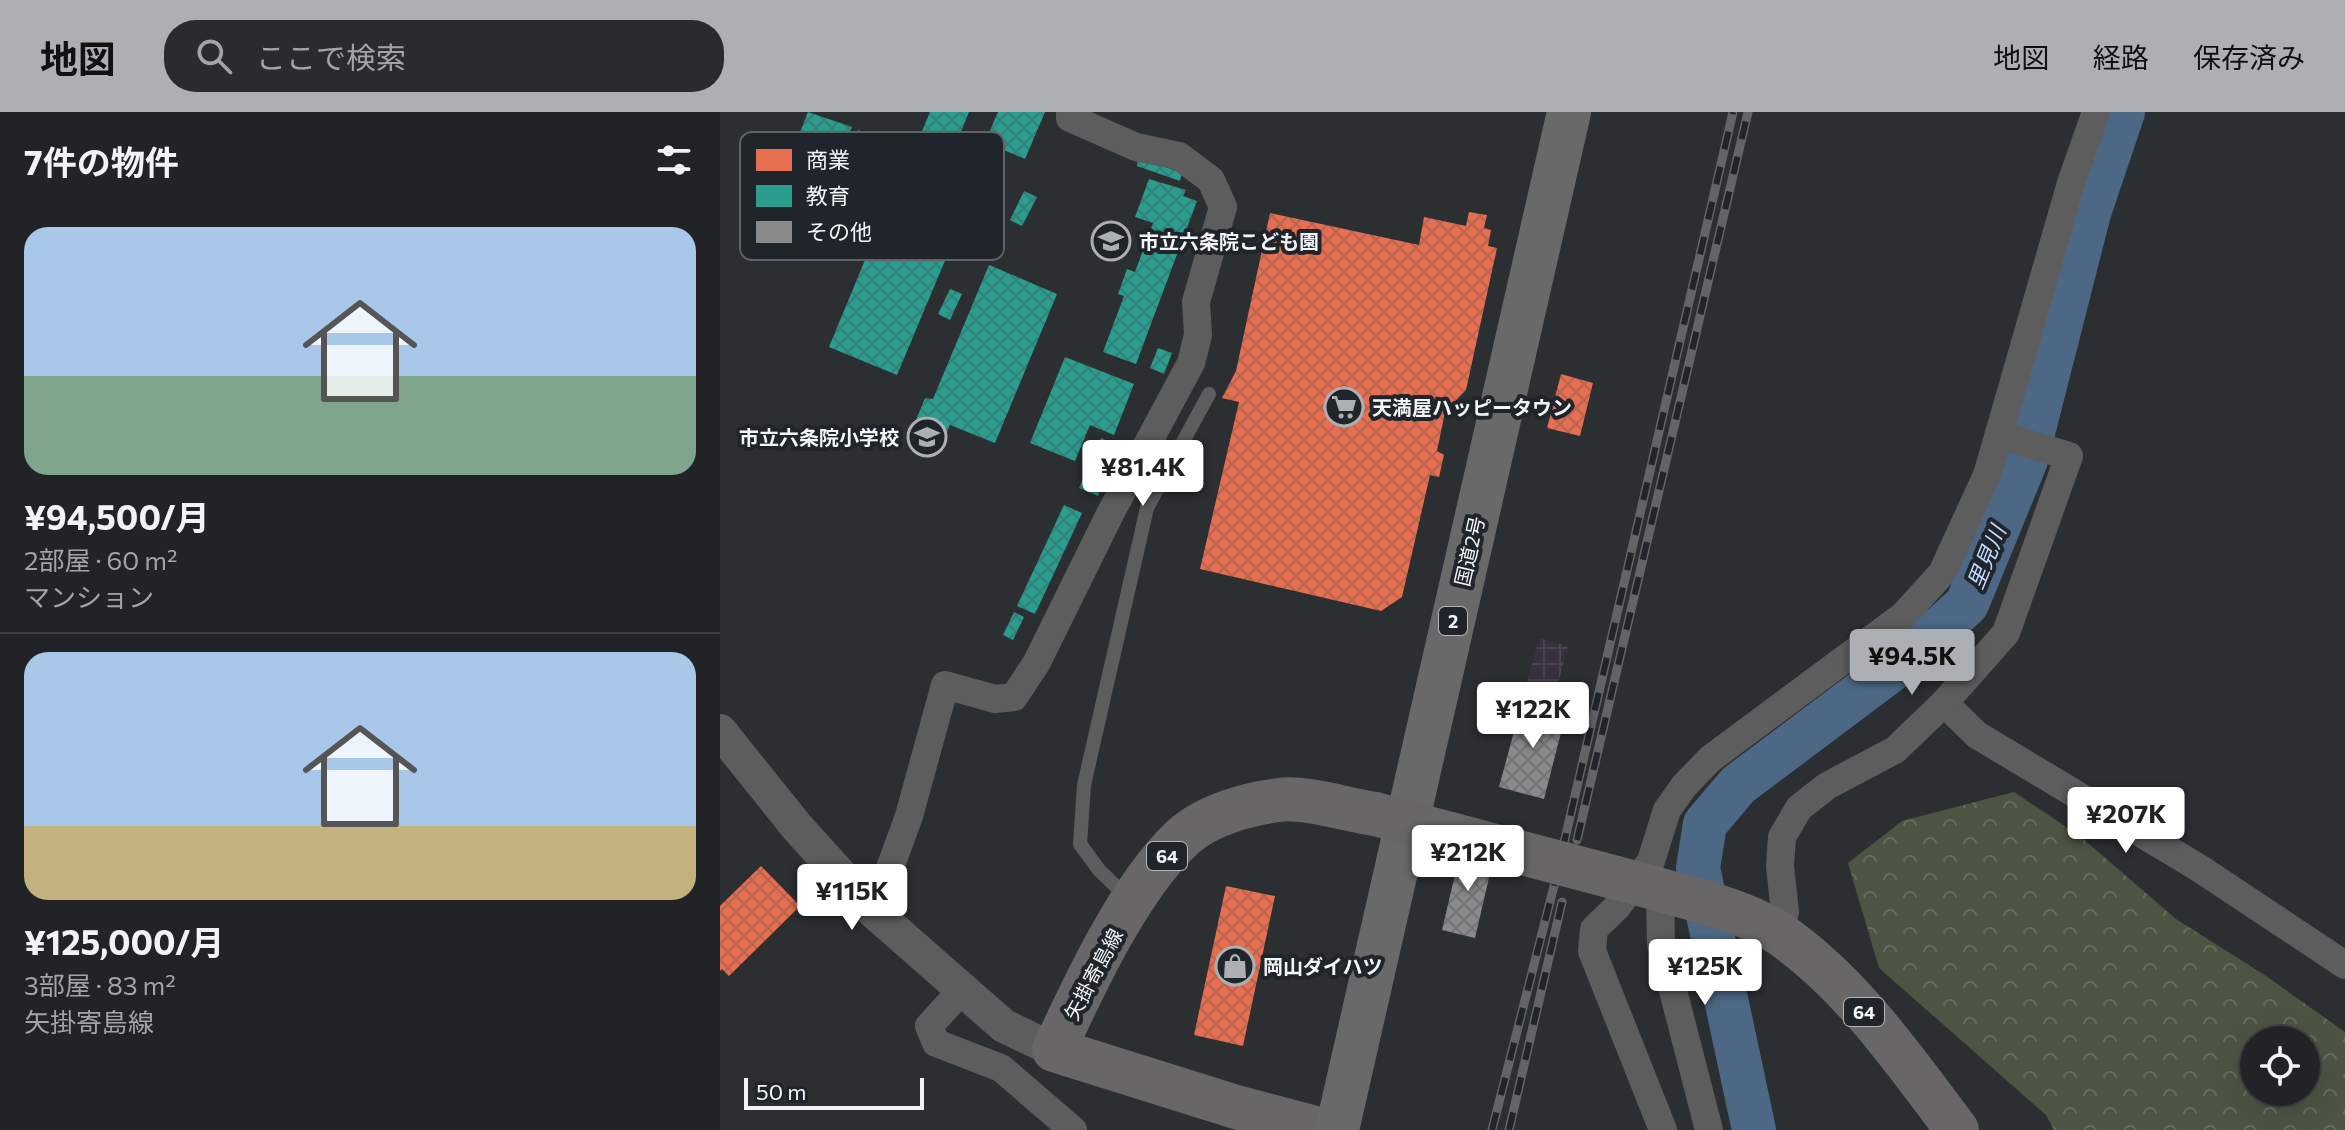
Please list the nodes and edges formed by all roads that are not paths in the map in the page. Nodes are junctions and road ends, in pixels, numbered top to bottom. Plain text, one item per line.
1 (1070, 112) edge
2 (1569, 112) edge
3 (2096, 112) edge
4 (1209, 394) dead end
5 (1999, 435) junction
6 (1944, 703) junction
7 (720, 731) edge
8 (1661, 890) junction
9 (1133, 903) junction
10 (874, 912) junction
11 (1763, 926) junction
12 (2345, 965) edge
13 (962, 990) junction
14 (1054, 1050) junction
15 (1249, 1119) edge
16 (1073, 1130) edge
17 (1323, 1130) edge
18 (1337, 1130) edge
19 (1663, 1130) edge
20 (1709, 1130) edge
21 (1957, 1130) edge

1 - 10 street
2 - 18 highway, 国道2号 / 2
3 - 5 street
4 - 9 lane
5 - 6 street
5 - 19 street
6 - 11 street
6 - 12 street
7 - 10 street
8 - 9 main road, 矢掛寄島線 / 64, bridge
8 - 11 main road, 64
8 - 20 street
9 - 14 main road, 矢掛寄島線 / 64
10 - 13 street
11 - 21 main road, 64
13 - 14 street
13 - 16 street
14 - 15 main road
15 - 17 main road

